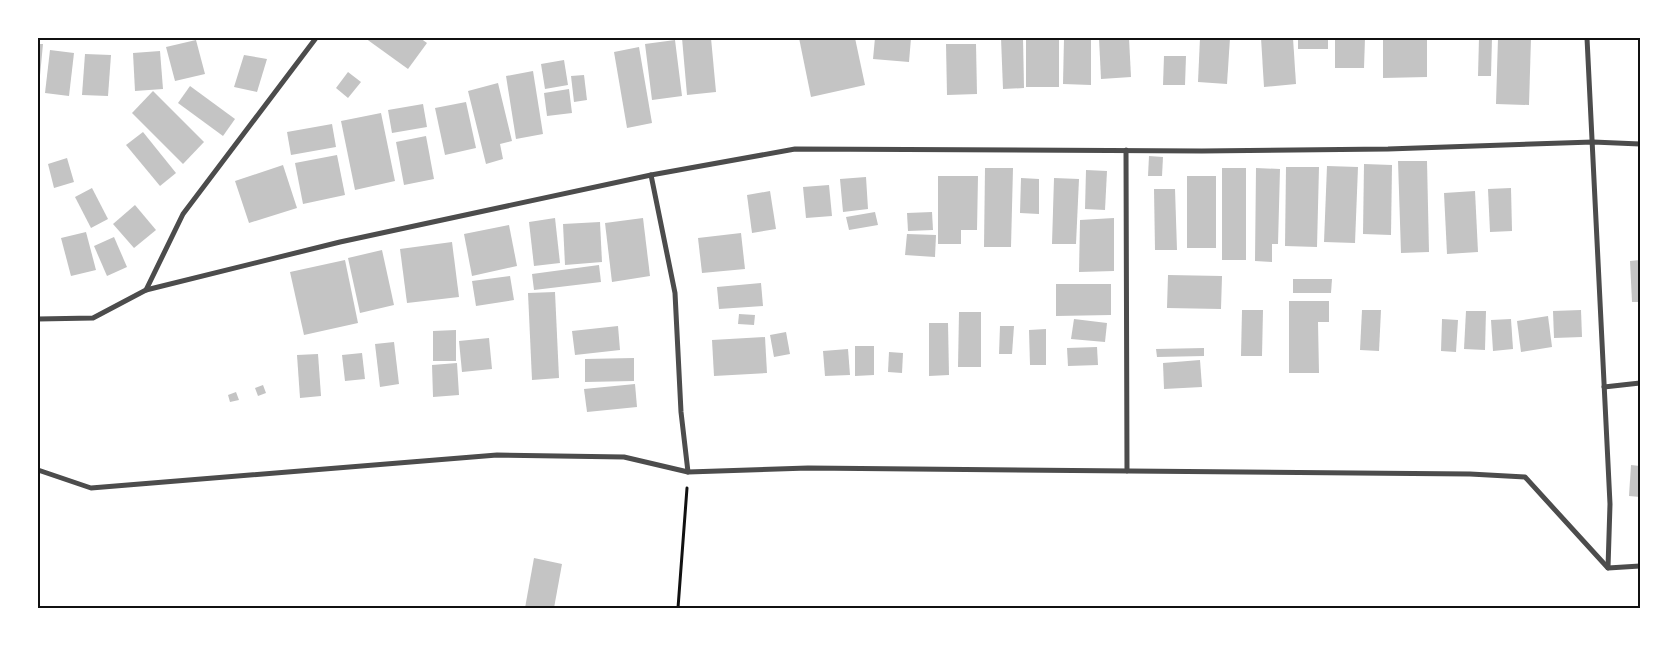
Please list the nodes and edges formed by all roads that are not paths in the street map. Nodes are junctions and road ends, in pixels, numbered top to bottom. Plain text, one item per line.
1 (316, 38) edge
2 (1587, 38) edge
3 (1593, 142) junction
4 (1640, 144) edge
5 (1126, 150) junction
6 (651, 175) junction
7 (146, 290) junction
8 (38, 319) edge
9 (1640, 383) edge
10 (1604, 387) junction
11 (38, 470) edge
12 (1127, 471) junction
13 (688, 472) junction
14 (1640, 566) edge
15 (1608, 568) junction

1 - 7 street
2 - 3 street
3 - 4 street
3 - 5 street
3 - 10 street
5 - 6 street
5 - 12 street
6 - 7 street
6 - 13 street
7 - 8 street
9 - 10 street
10 - 15 street
11 - 13 street
12 - 13 street
12 - 15 street
14 - 15 street

